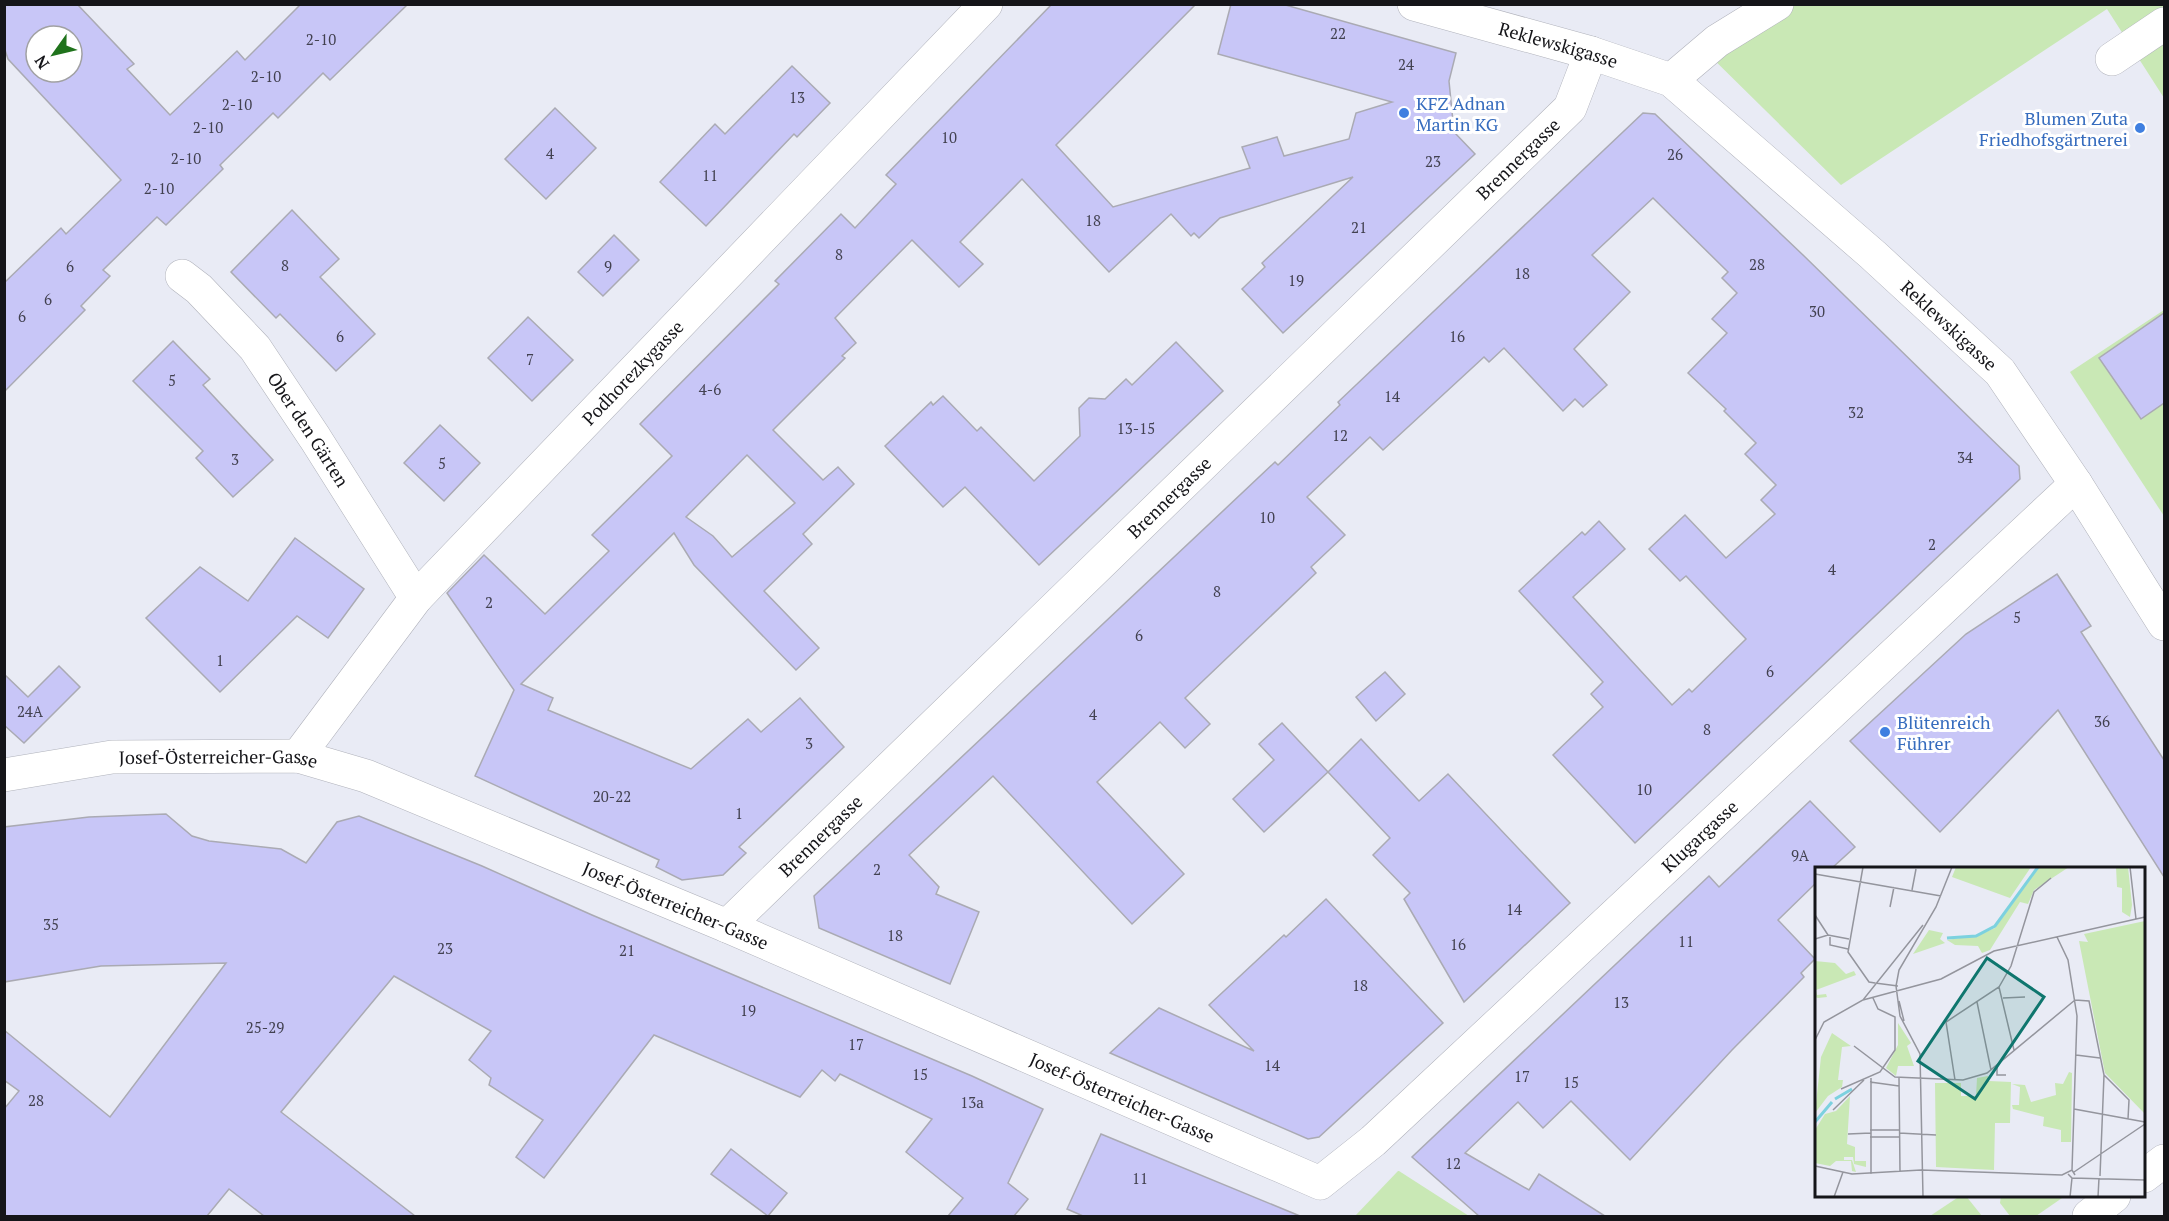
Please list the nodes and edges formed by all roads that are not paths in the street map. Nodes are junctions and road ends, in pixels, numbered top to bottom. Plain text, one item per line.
1 (986, 4) edge
2 (1413, 4) edge
3 (1777, 4) edge
4 (1452, 9) edge
5 (2164, 24) edge
6 (1591, 53) junction
7 (2112, 59) dead end
8 (1671, 80) junction
9 (182, 276) dead end
10 (2076, 484) junction
11 (416, 598) junction
12 (2164, 624) edge
13 (298, 756) junction
14 (4, 775) edge
15 (727, 926) junction
16 (2164, 1161) edge
17 (2145, 1175) edge
18 (1320, 1183) joint
19 (2113, 1197) edge
20 (2089, 1216) edge

1 - 11 street, Podhorezkygasse
2 - 4 street, Reklewskigasse
3 - 8 street
4 - 6 street, Reklewskigasse
5 - 7 street
6 - 8 street, Reklewskigasse
6 - 15 street, Brennergasse
8 - 10 street, Reklewskigasse
9 - 11 street, Ober den Gärten
10 - 12 street, Reklewskigasse
10 - 18 street, Klugargasse
11 - 13 street, Podhorezkygasse
13 - 14 street, Josef-Österreicher-Gasse
13 - 15 street, Josef-Österreicher-Gasse
15 - 18 street, Josef-Österreicher-Gasse
16 - 17 street
19 - 20 street

